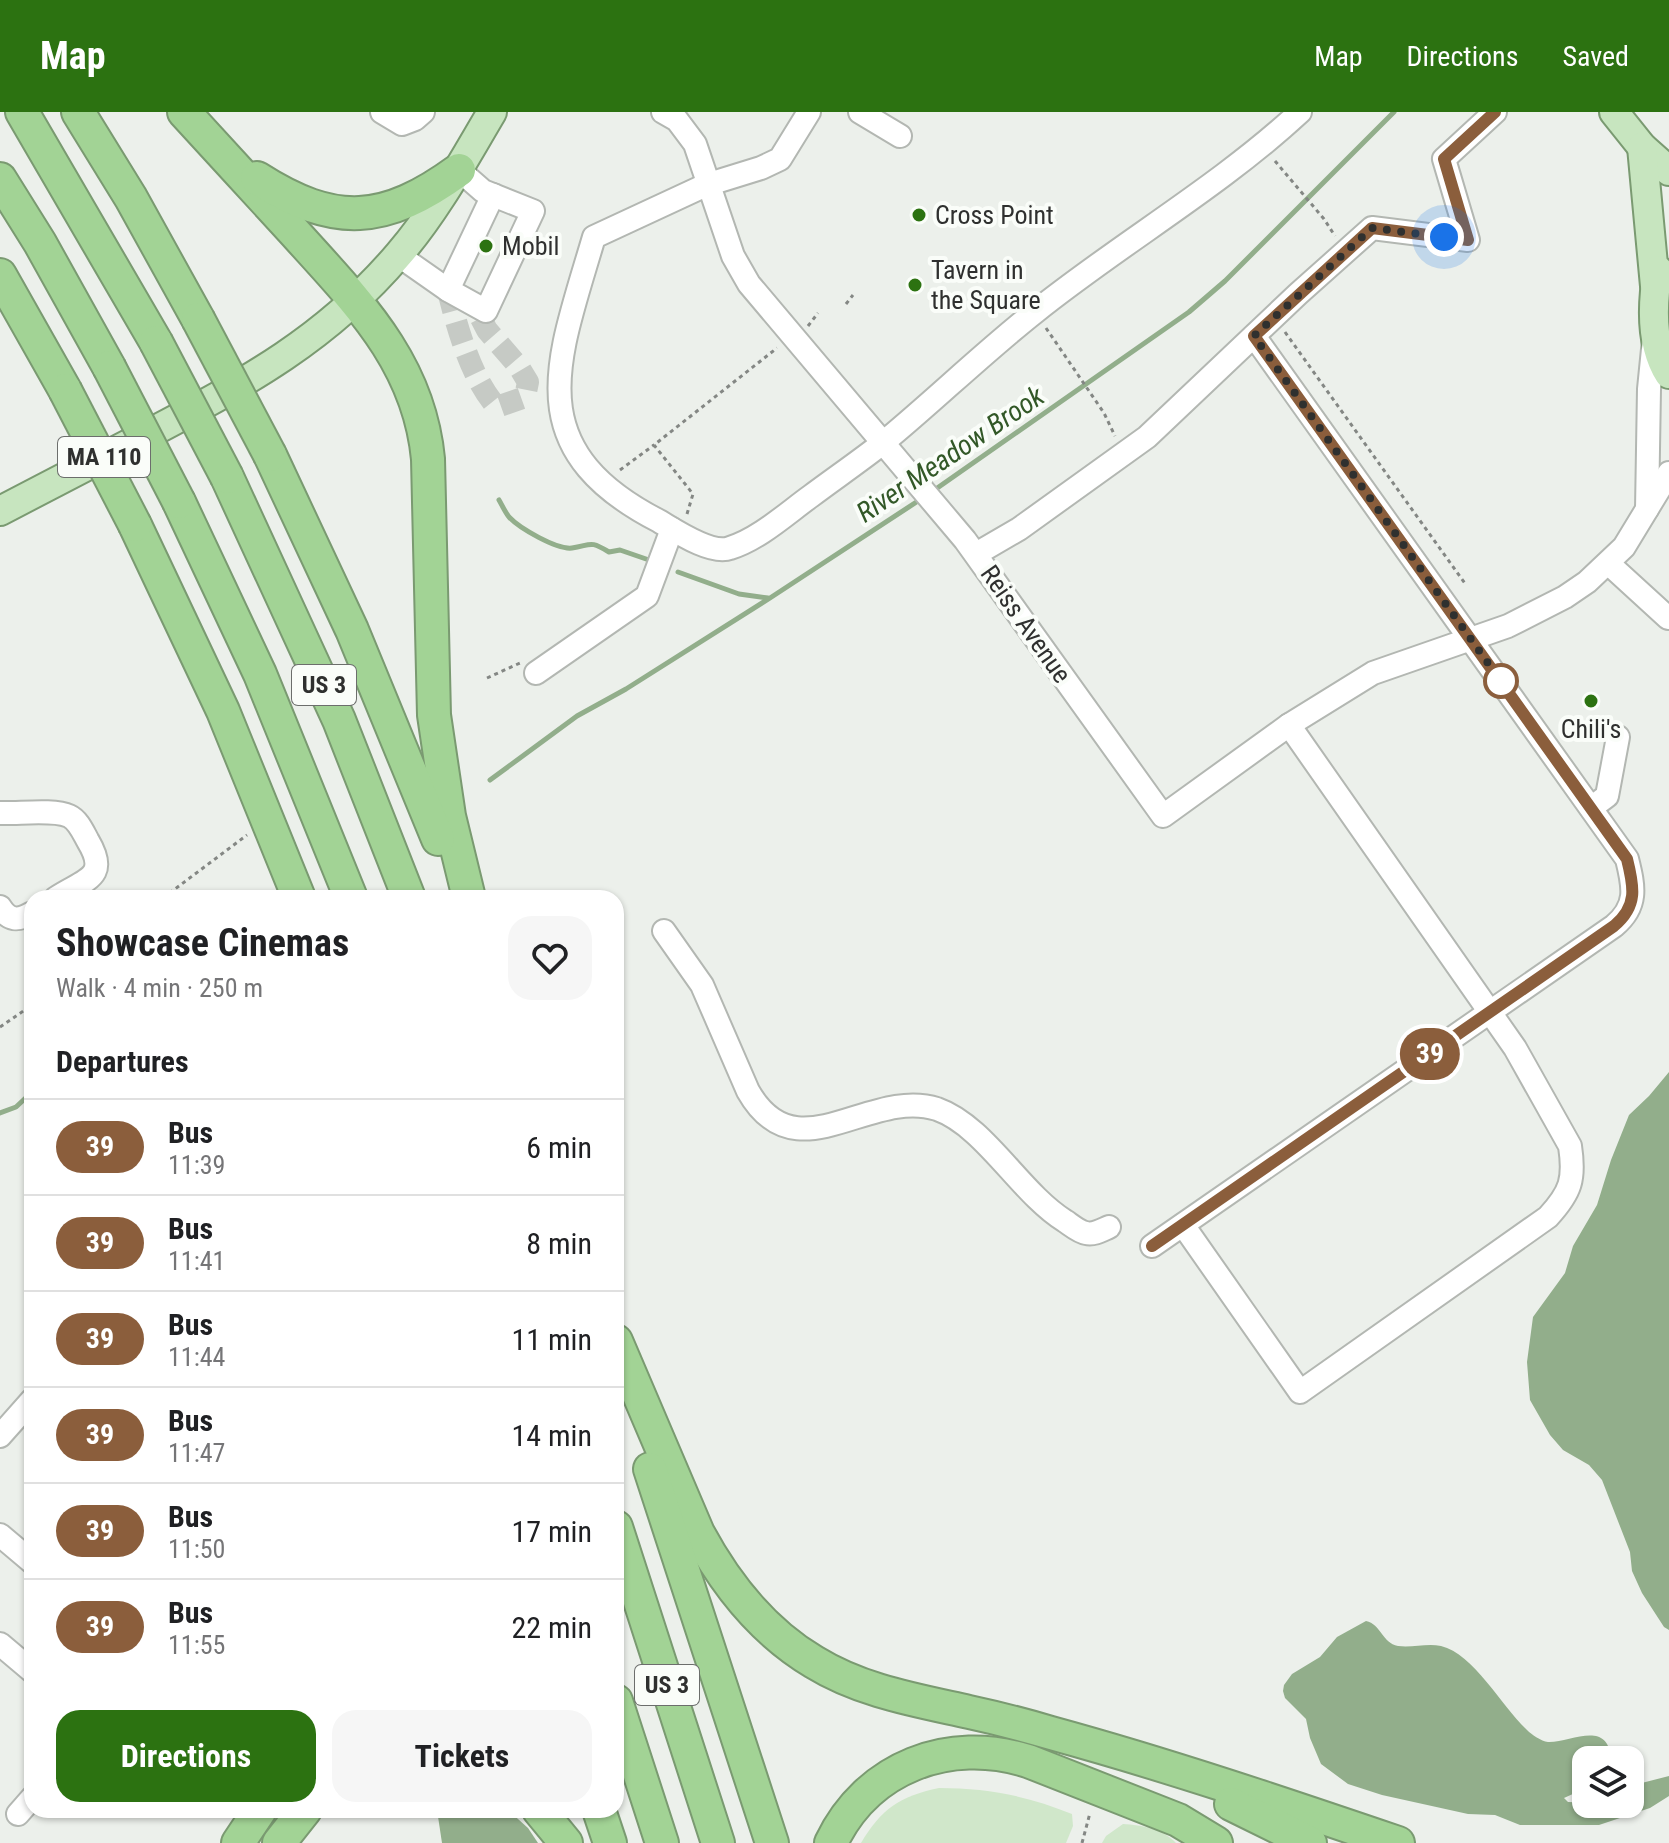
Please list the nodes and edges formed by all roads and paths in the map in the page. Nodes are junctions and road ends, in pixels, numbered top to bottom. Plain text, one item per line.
1 (22, 112) edge
2 (78, 112) edge
3 (184, 112) edge
4 (382, 112) edge
5 (423, 112) edge
6 (663, 112) edge
7 (809, 112) edge
8 (860, 112) edge
9 (1300, 112) edge
10 (1495, 112) edge
11 (1614, 112) edge
12 (485, 115) edge
13 (900, 136) dead end
14 (217, 147) junction
15 (1642, 147) junction
16 (1269, 155) dead end
17 (459, 170) junction
18 (1669, 171) edge
19 (0, 179) edge
20 (706, 185) junction
21 (493, 195) junction
22 (1324, 219) dead end
23 (1669, 249) edge
24 (398, 255) junction
25 (0, 275) edge
26 (1655, 286) junction
27 (448, 290) junction
28 (853, 295) dead end
29 (355, 300) junction
30 (846, 304) dead end
31 (0, 305) edge
32 (818, 313) dead end
33 (1044, 324) dead end
34 (809, 326) dead end
35 (1280, 326) dead end
36 (1655, 330) junction
37 (1254, 336) junction
38 (780, 346) dead end
39 (1669, 374) edge
40 (65, 390) junction
41 (882, 443) junction
42 (654, 445) junction
43 (1124, 454) junction
44 (620, 470) dead end
45 (1669, 473) edge
46 (0, 511) edge
47 (1647, 511) junction
48 (676, 530) junction
49 (976, 554) junction
50 (1609, 564) junction
51 (1466, 585) dead end
52 (1668, 618) edge
53 (1472, 640) junction
54 (536, 673) dead end
55 (1289, 725) junction
56 (1618, 737) dead end
57 (1591, 808) junction
58 (0, 813) edge
59 (248, 835) dead end
60 (69, 890) edge
61 (174, 890) edge
62 (296, 890) edge
63 (348, 890) edge
64 (406, 890) edge
65 (458, 890) edge
66 (467, 890) edge
67 (2, 913) edge
68 (24, 916) edge
69 (664, 931) dead end
70 (24, 1010) edge
71 (1489, 1012) junction
72 (0, 1027) edge
73 (1183, 1225) junction
74 (1109, 1227) dead end
75 (1152, 1246) dead end
76 (624, 1360) edge
77 (624, 1389) edge
78 (24, 1409) edge
79 (0, 1436) edge
80 (0, 1535) edge
81 (624, 1552) edge
82 (24, 1555) edge
83 (0, 1644) edge
84 (24, 1664) edge
85 (624, 1726) edge
86 (1089, 1744) junction
87 (1092, 1786) junction
88 (255, 1818) edge
89 (299, 1818) edge
90 (546, 1818) edge
91 (602, 1818) edge
92 (238, 1843) edge
93 (279, 1843) edge
94 (566, 1843) edge
95 (610, 1843) edge
96 (662, 1843) edge
97 (718, 1843) edge
98 (772, 1843) edge
99 (831, 1843) edge
100 (1082, 1843) edge
101 (1216, 1843) edge
102 (1310, 1843) edge
103 (1398, 1843) edge

1 - 64 highway, US 3, bridge
2 - 65 highway, bridge
3 - 14 highway
4 - 5 street
6 - 20 street
7 - 20 street
8 - 13 street
9 - 41 street
10 - 37 street, Reiss Avenue
11 - 15 main road
12 - 17 main road, MA 110
14 - 17 highway
14 - 29 highway
15 - 18 main road
15 - 26 main road
16 - 22 path
17 - 21 street
17 - 24 main road, MA 110
19 - 63 highway, US 3, bridge
20 - 41 street
20 - 48 street
21 - 27 street
21 - 27 street
23 - 26 main road
24 - 27 street
24 - 29 main road, MA 110
25 - 40 highway
26 - 36 main road
28 - 30 path
29 - 46 main road, MA 110
29 - 66 highway
31 - 40 highway
32 - 34 path
33 - 43 path
35 - 51 path
36 - 39 main road
36 - 47 street
37 - 43 street, Reiss Avenue
37 - 53 street
38 - 42 path
40 - 62 highway, bridge
41 - 48 street
41 - 49 street
42 - 44 path
42 - 48 path
43 - 49 street, Reiss Avenue
45 - 47 street, Reiss Avenue
47 - 50 street, Reiss Avenue
48 - 54 street
49 - 55 street, Reiss Avenue
50 - 52 street
50 - 53 street, Reiss Avenue
53 - 55 street, Reiss Avenue
53 - 57 street
55 - 71 street
56 - 57 street
57 - 71 street
58 - 60 street
59 - 61 path
67 - 68 street
69 - 74 street
70 - 72 path
71 - 73 street
71 - 73 street
73 - 75 street
76 - 86 highway
77 - 98 highway
78 - 79 street
80 - 82 street
81 - 97 highway, US 3
83 - 84 street
85 - 96 highway, US 3
86 - 102 highway
86 - 103 highway
87 - 99 highway
87 - 100 path
87 - 101 highway
88 - 92 highway
89 - 93 highway
90 - 94 highway
91 - 95 highway

